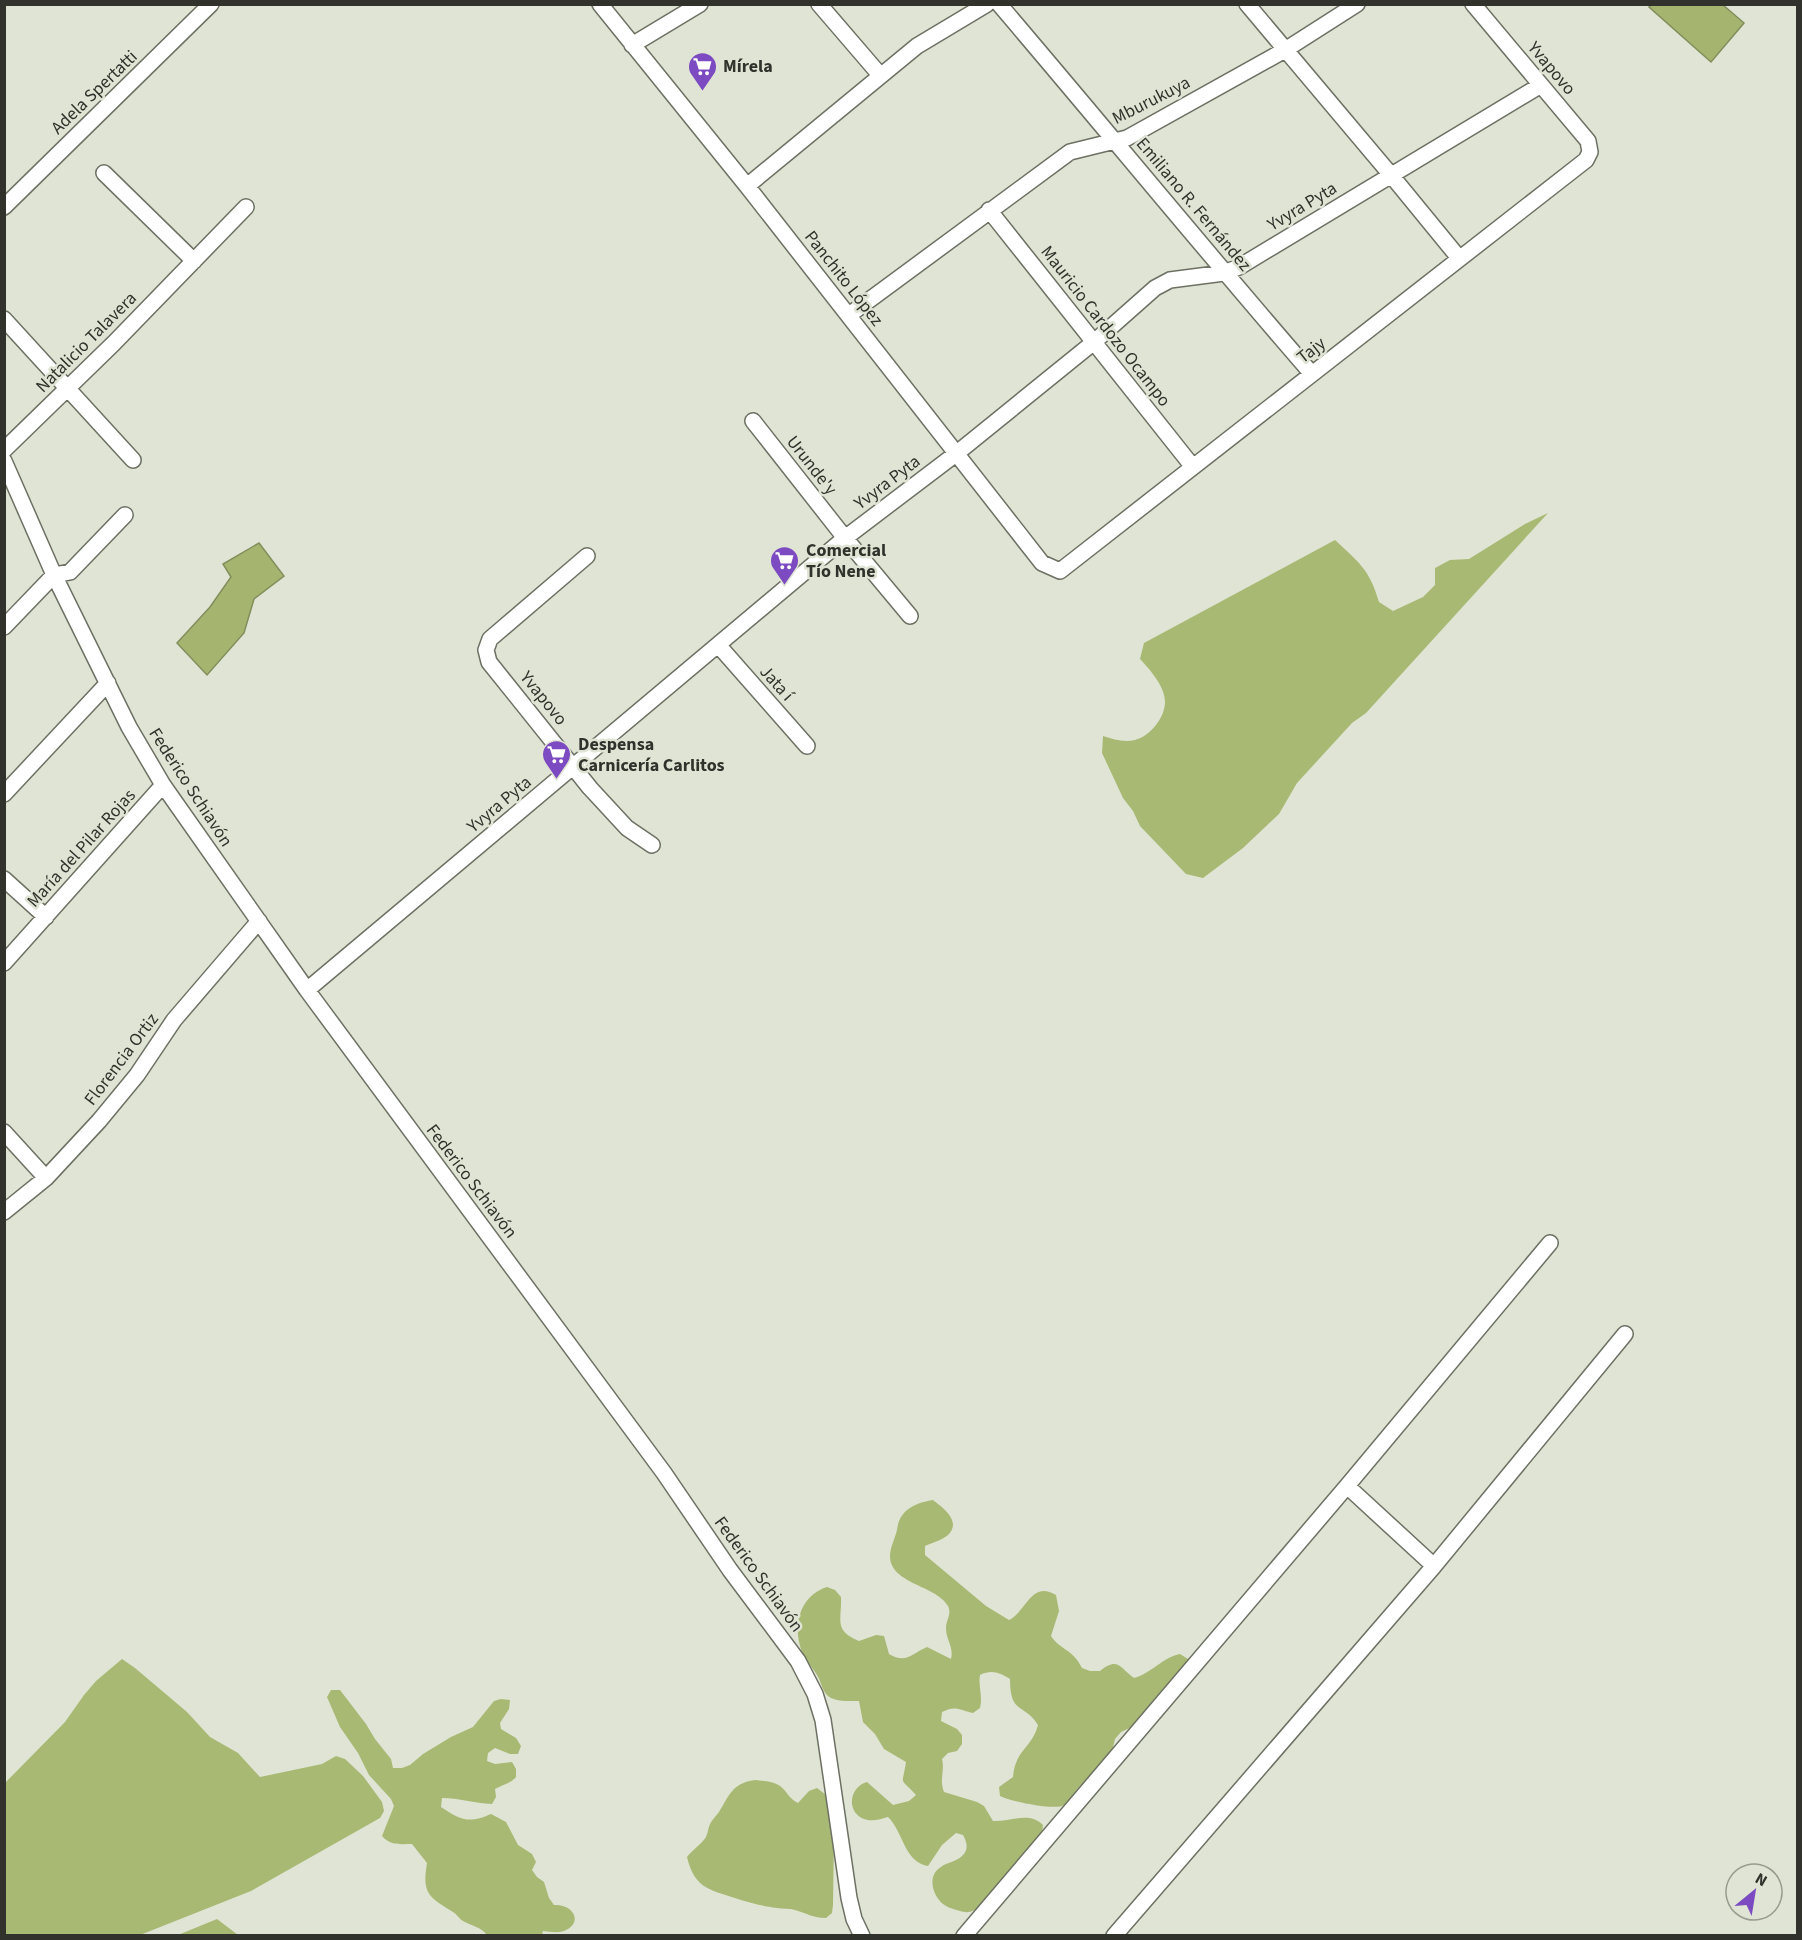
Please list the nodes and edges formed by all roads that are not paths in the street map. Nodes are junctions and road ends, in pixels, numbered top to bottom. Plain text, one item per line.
1 (211, 4) edge
2 (600, 4) edge
3 (700, 4) edge
4 (819, 4) edge
5 (987, 4) edge
6 (999, 4) edge
7 (1247, 4) edge
8 (1357, 4) edge
9 (1473, 4) edge
10 (632, 45) junction
11 (1285, 50) junction
12 (880, 75) junction
13 (1541, 85) junction
14 (1116, 140) junction
15 (1586, 160) joint
16 (104, 173) dead end
17 (1391, 174) junction
18 (747, 186) junction
19 (4, 207) edge
20 (246, 207) dead end
21 (989, 210) junction
22 (1459, 258) junction
23 (194, 261) junction
24 (1224, 273) junction
25 (849, 315) junction
26 (4, 319) edge
27 (1094, 342) junction
28 (1312, 374) junction
29 (66, 388) junction
30 (753, 421) dead end
31 (4, 450) edge
32 (957, 453) junction
33 (133, 460) dead end
34 (4, 461) edge
35 (1192, 467) junction
36 (125, 515) dead end
37 (845, 538) junction
38 (587, 556) dead end
39 (1060, 571) joint
40 (54, 575) junction
41 (910, 616) dead end
42 (4, 627) edge
43 (719, 646) junction
44 (108, 682) junction
45 (807, 746) dead end
46 (574, 766) junction
47 (163, 785) junction
48 (4, 794) edge
49 (652, 845) dead end
50 (4, 879) edge
51 (46, 916) junction
52 (259, 921) junction
53 (4, 963) edge
54 (307, 990) junction
55 (4, 1132) edge
56 (46, 1178) junction
57 (4, 1212) edge
58 (1550, 1243) dead end
59 (1625, 1334) dead end
60 (1347, 1486) junction
61 (1434, 1566) junction
62 (862, 1935) edge
63 (964, 1935) edge
64 (1114, 1935) edge

1 - 19 street, Adela Spertatti
2 - 10 street, Panchito López
3 - 10 street
4 - 12 street
5 - 12 street
6 - 14 street, Emiliano R. Fernández
7 - 11 street
8 - 11 street, Mburukuya
9 - 13 street, Yvapovo
10 - 18 street, Panchito López
11 - 14 street, Mburukuya
11 - 17 street
12 - 18 street
13 - 15 street, Yvapovo
13 - 17 street, Yvyra Pyta
14 - 21 street, Mburukuya
14 - 24 street, Emiliano R. Fernández
15 - 22 street, Tajy
16 - 23 street
17 - 22 street
17 - 24 street, Yvyra Pyta
18 - 25 street, Panchito López
20 - 23 street, Natalicio Talavera
21 - 25 street, Mburukuya
21 - 27 street, Mauricio Cardozo Ocampo
22 - 28 street, Tajy
23 - 29 street, Natalicio Talavera
24 - 27 street, Yvyra Pyta
24 - 28 street, Emiliano R. Fernández
25 - 32 street, Panchito López
26 - 29 street
27 - 32 street, Yvyra Pyta
27 - 35 street, Mauricio Cardozo Ocampo
28 - 35 street, Tajy
29 - 31 street, Natalicio Talavera
29 - 33 street
30 - 37 street, Urunde'y
32 - 37 street, Yvyra Pyta
32 - 39 street, Panchito López
34 - 40 street, Federico Schiavón
35 - 39 street, Tajy
36 - 40 street
37 - 41 street, Urunde'y
37 - 43 street, Yvyra Pyta
38 - 46 street, Yvapovo
40 - 42 street
40 - 44 street, Federico Schiavón
43 - 45 street, Jata í
43 - 46 street, Yvyra Pyta
44 - 47 street, Federico Schiavón
44 - 48 street
46 - 49 street, Yvapovo
46 - 54 street, Yvyra Pyta
47 - 51 street, María del Pilar Rojas
47 - 52 street, Federico Schiavón
50 - 51 street
51 - 53 street, María del Pilar Rojas
52 - 54 street, Federico Schiavón
52 - 56 street, Florencia Ortiz
54 - 62 street, Federico Schiavón
55 - 56 street
56 - 57 street, Florencia Ortiz
58 - 60 street
59 - 61 street
60 - 61 street
60 - 63 street
61 - 64 street

